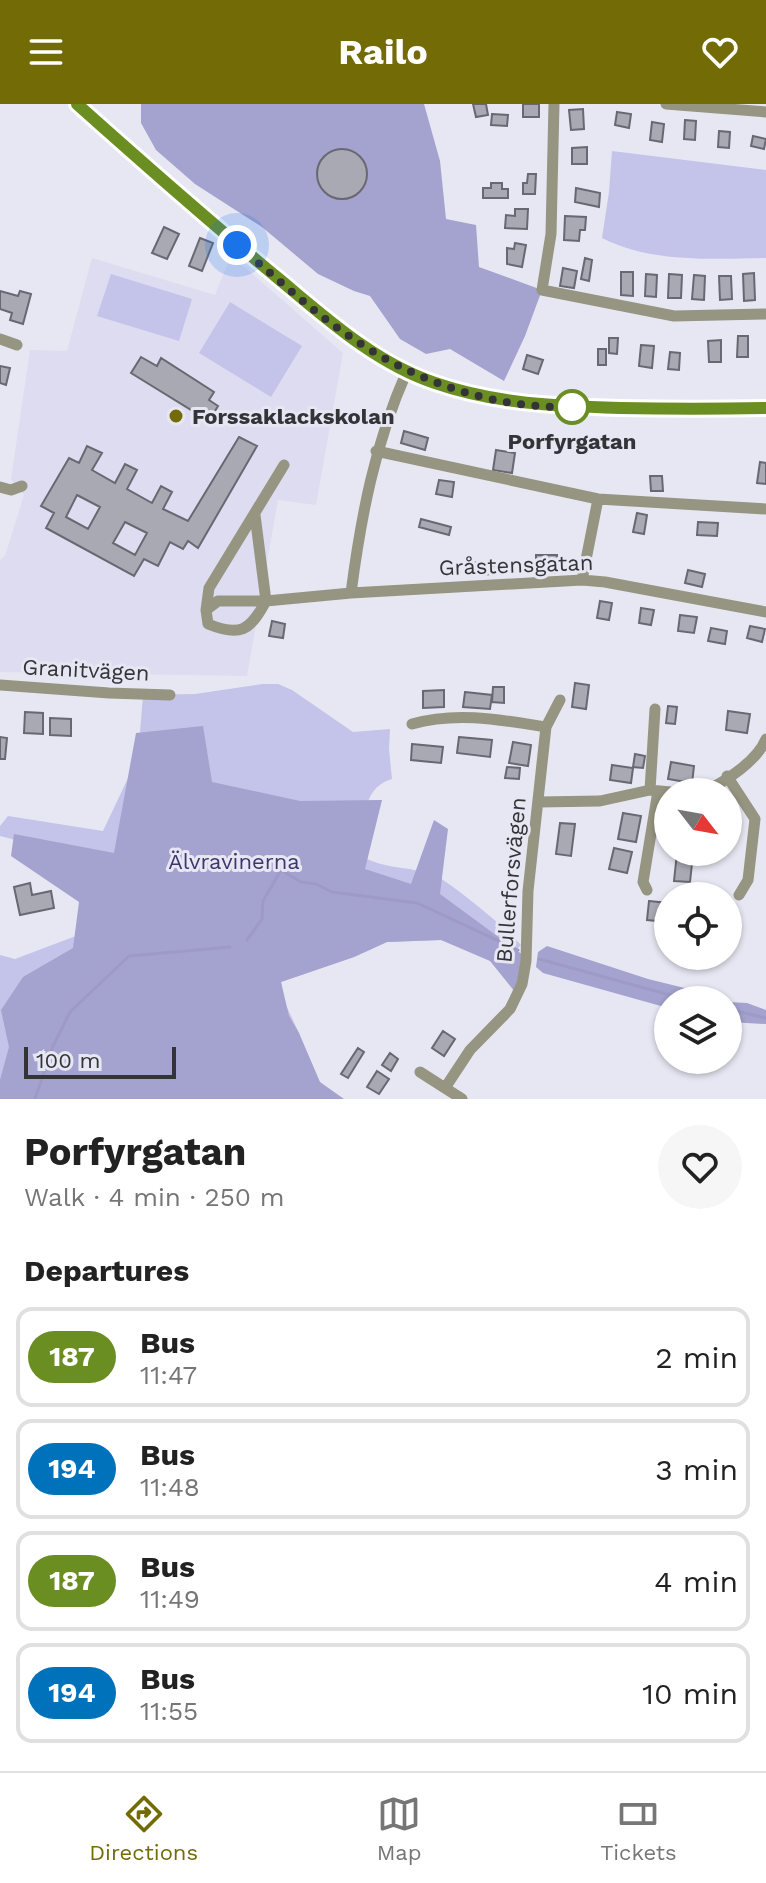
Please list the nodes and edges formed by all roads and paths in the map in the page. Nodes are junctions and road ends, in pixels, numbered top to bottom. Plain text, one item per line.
1 (77, 104) edge
2 (554, 104) edge
3 (666, 104) edge
4 (766, 112) edge
5 (766, 314) edge
6 (0, 339) edge
7 (17, 345) dead end
8 (407, 371) junction
9 (766, 408) edge
10 (376, 451) junction
11 (284, 465) dead end
12 (22, 486) dead end
13 (0, 487) edge
14 (598, 499) junction
15 (766, 509) edge
16 (255, 515) junction
17 (582, 580) junction
18 (351, 593) junction
19 (266, 601) junction
20 (206, 610) junction
21 (766, 612) edge
22 (0, 685) edge
23 (170, 695) dead end
24 (560, 700) dead end
25 (655, 709) dead end
26 (412, 724) dead end
27 (546, 727) junction
28 (766, 739) edge
29 (727, 776) junction
30 (658, 778) edge
31 (724, 778) edge
32 (654, 792) edge
33 (538, 802) junction
34 (654, 819) edge
35 (647, 890) dead end
36 (742, 890) edge
37 (420, 1072) dead end
38 (445, 1088) junction
39 (462, 1099) edge

1 - 8 street
2 - 5 street
3 - 4 street
6 - 7 street
8 - 9 street
8 - 10 street
10 - 14 street
10 - 18 street
11 - 16 street
12 - 13 street
14 - 15 street
14 - 17 street
16 - 19 street
16 - 20 street
17 - 18 street, Gråstensgatan
17 - 21 street, Gråstensgatan
18 - 19 street, Gråstensgatan
19 - 20 street, Gråstensgatan
19 - 20 street
22 - 23 street, Granitvägen
24 - 27 street, Bullerforsvägen
25 - 30 street
26 - 27 street
27 - 33 street, Bullerforsvägen
28 - 29 street
29 - 31 street
29 - 36 street
32 - 33 street
33 - 38 street, Bullerforsvägen
34 - 35 street
37 - 38 street
38 - 39 street

